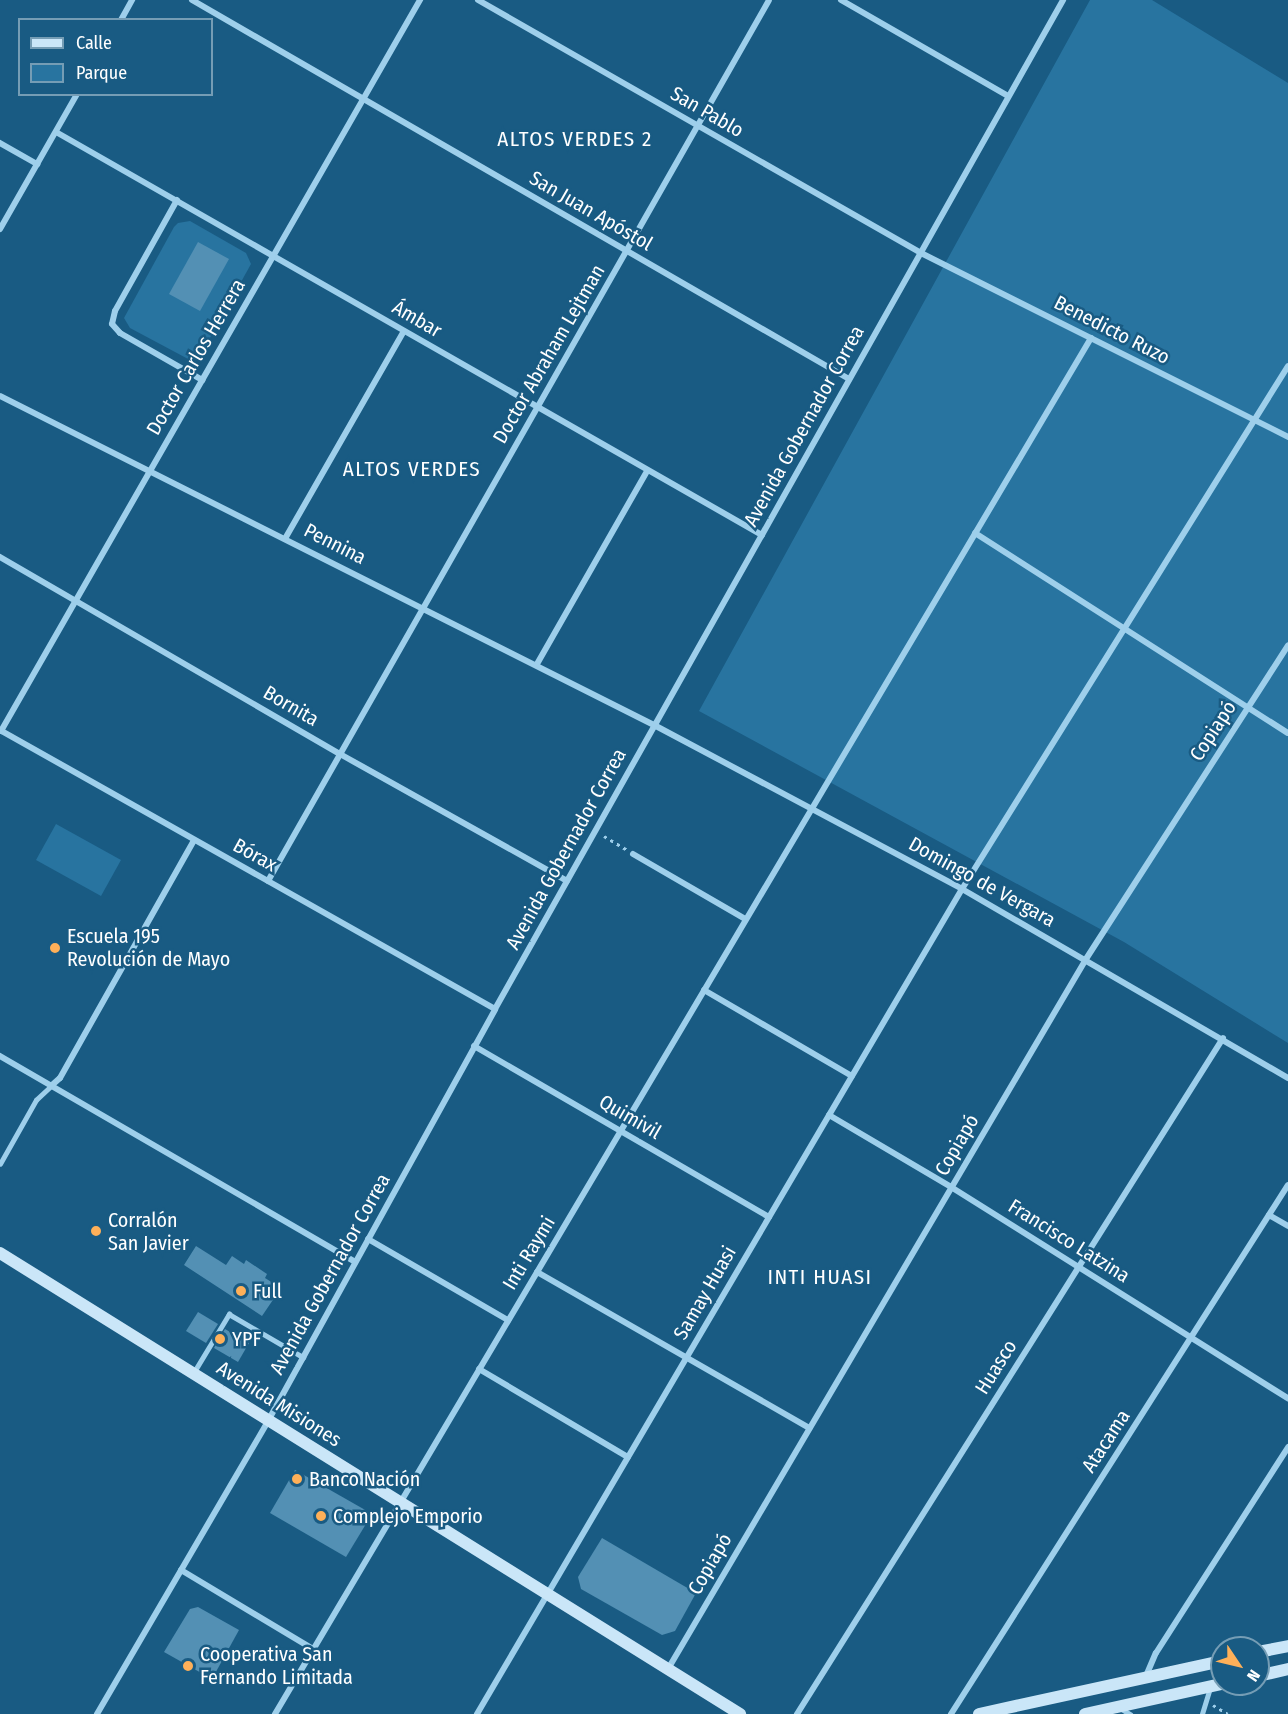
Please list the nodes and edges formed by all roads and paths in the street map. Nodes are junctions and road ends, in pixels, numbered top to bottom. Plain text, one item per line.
1 (132, 0) edge
2 (192, 0) edge
3 (420, 0) edge
4 (478, 0) edge
5 (769, 0) edge
6 (841, 0) edge
7 (1063, 0) edge
8 (122, 18) edge
9 (77, 96) edge
10 (1008, 96) junction
11 (363, 99) junction
12 (698, 126) junction
13 (56, 132) junction
14 (0, 143) edge
15 (37, 165) junction
16 (177, 201) junction
17 (0, 229) edge
18 (627, 250) junction
19 (921, 253) junction
20 (274, 255) junction
21 (404, 331) junction
22 (1091, 338) junction
23 (1288, 366) edge
24 (849, 379) junction
25 (202, 380) junction
26 (0, 396) edge
27 (537, 408) junction
28 (1253, 420) junction
29 (1288, 437) edge
30 (150, 471) junction
31 (647, 471) junction
32 (975, 533) junction
33 (762, 535) junction
34 (286, 537) junction
35 (0, 557) edge
36 (76, 600) junction
37 (424, 607) junction
38 (1123, 630) junction
39 (1288, 646) edge
40 (537, 664) junction
41 (1250, 706) junction
42 (654, 725) junction
43 (1, 730) edge
44 (1288, 733) edge
45 (340, 754) junction
46 (811, 808) junction
47 (595, 831) junction
48 (194, 840) junction
49 (633, 854) joint
50 (268, 881) junction
51 (567, 881) junction
52 (962, 889) junction
53 (746, 919) junction
54 (1086, 959) junction
55 (704, 990) junction
56 (495, 1009) junction
57 (1223, 1038) junction
58 (474, 1046) junction
59 (0, 1056) edge
60 (852, 1076) junction
61 (1288, 1078) edge
62 (51, 1086) junction
63 (830, 1115) junction
64 (620, 1130) junction
65 (0, 1164) edge
66 (1288, 1185) edge
67 (951, 1187) junction
68 (1269, 1215) junction
69 (769, 1217) junction
70 (1288, 1226) edge
71 (368, 1239) junction
72 (0, 1253) edge
73 (355, 1262) junction
74 (1079, 1267) junction
75 (537, 1272) junction
76 (508, 1320) junction
77 (1191, 1337) junction
78 (303, 1357) junction
79 (687, 1358) junction
80 (479, 1369) junction
81 (193, 1374) junction
82 (1288, 1398) edge
83 (268, 1421) junction
84 (809, 1428) junction
85 (1288, 1447) edge
86 (628, 1457) junction
87 (400, 1502) junction
88 (181, 1570) junction
89 (547, 1595) junction
90 (1288, 1646) edge
91 (314, 1649) junction
92 (1270, 1650) edge
93 (1210, 1663) edge
94 (668, 1669) junction
95 (1288, 1669) edge
96 (1270, 1673) edge
97 (1146, 1677) junction
98 (1210, 1686) edge
99 (1210, 1696) edge
100 (1207, 1701) junction
101 (720, 1704) junction
102 (1118, 1707) junction
103 (97, 1714) edge
104 (275, 1714) edge
105 (477, 1714) edge
106 (730, 1714) edge
107 (740, 1714) edge
108 (797, 1714) edge
109 (951, 1714) edge
110 (979, 1714) edge
111 (1085, 1714) edge
112 (1130, 1714) edge
113 (1202, 1714) edge
114 (1228, 1714) edge

1 - 8 street
2 - 11 street, San Juan Apóstol
3 - 11 street, Doctor Carlos Herrera
4 - 12 street, San Pablo
5 - 12 street, Doctor Abraham Lejtman
6 - 10 street
7 - 10 street, Avenida Gobernador Correa
9 - 13 street
10 - 19 street, Avenida Gobernador Correa
11 - 18 street, San Juan Apóstol
11 - 20 street, Doctor Carlos Herrera
12 - 18 street, Doctor Abraham Lejtman
12 - 19 street, San Pablo
13 - 15 street
13 - 16 street, Ámbar
14 - 15 street
15 - 17 street
16 - 20 street, Ámbar
16 - 25 street
18 - 24 street, San Juan Apóstol
18 - 27 street, Doctor Abraham Lejtman
19 - 22 street, Benedicto Ruzo
19 - 24 street, Avenida Gobernador Correa
20 - 21 street, Ámbar
20 - 25 street, Doctor Carlos Herrera
21 - 27 street, Ámbar
21 - 34 street
22 - 28 street, Benedicto Ruzo
22 - 32 street, Inti Raymi
23 - 28 street, Samay Huasi
24 - 33 street, Avenida Gobernador Correa
25 - 30 street, Doctor Carlos Herrera
26 - 30 street, Pennina
27 - 31 street, Ámbar
27 - 37 street, Doctor Abraham Lejtman
28 - 29 street, Benedicto Ruzo
28 - 38 street, Samay Huasi
30 - 34 street, Pennina
30 - 36 street, Doctor Carlos Herrera
31 - 33 street, Ámbar
31 - 40 street
32 - 38 street
32 - 46 street, Inti Raymi
33 - 42 street, Avenida Gobernador Correa
34 - 37 street, Pennina
35 - 36 street, Bornita
36 - 43 street, Doctor Carlos Herrera
36 - 45 street, Bornita
37 - 40 street, Pennina
37 - 45 street, Doctor Abraham Lejtman
38 - 41 street
38 - 52 street, Samay Huasi
39 - 41 street, Copiapó
40 - 42 street, Pennina
41 - 44 street
41 - 54 street, Copiapó
42 - 46 street, Domingo de Vergara
42 - 47 street, Avenida Gobernador Correa
43 - 48 street, Bórax
45 - 50 street, Doctor Abraham Lejtman
45 - 51 street, Bornita
46 - 52 street, Domingo de Vergara
46 - 53 street, Inti Raymi
47 - 49 path
47 - 51 street, Avenida Gobernador Correa
48 - 50 street, Bórax
48 - 62 street
49 - 53 street
50 - 56 street, Bórax
51 - 56 street, Avenida Gobernador Correa
52 - 54 street, Domingo de Vergara
52 - 60 street, Samay Huasi
53 - 55 street, Inti Raymi
54 - 57 street, Domingo de Vergara
54 - 67 street, Copiapó
55 - 60 street
55 - 64 street, Inti Raymi
56 - 58 street, Avenida Gobernador Correa
57 - 61 street, Domingo de Vergara
57 - 74 street, Huasco
58 - 64 street, Quimivil
58 - 71 street, Avenida Gobernador Correa
59 - 62 street
60 - 63 street, Samay Huasi
62 - 65 lane
62 - 73 street
63 - 67 street, Francisco Latzina
63 - 69 street, Samay Huasi
64 - 69 street, Quimivil
64 - 75 street, Inti Raymi
66 - 68 street, Atacama
67 - 74 street, Francisco Latzina
67 - 84 street, Copiapó
68 - 70 street
68 - 77 street, Atacama
69 - 79 street, Samay Huasi
71 - 73 street, Avenida Gobernador Correa
71 - 76 street
72 - 81 main road, Avenida Misiones
73 - 78 street, Avenida Gobernador Correa
74 - 77 street, Francisco Latzina
74 - 108 street, Huasco
75 - 76 street, Inti Raymi
75 - 79 street
76 - 80 street, Inti Raymi
77 - 82 street, Francisco Latzina
77 - 109 street, Atacama
78 - 81 lane
78 - 83 street, Avenida Gobernador Correa
79 - 84 street
79 - 86 street, Samay Huasi
80 - 86 street
80 - 87 street, Inti Raymi
81 - 83 main road, Avenida Misiones
83 - 87 main road, Avenida Misiones
83 - 88 street, Avenida Gobernador Correa
84 - 94 street, Copiapó
85 - 97 street
86 - 89 street, Samay Huasi
87 - 89 main road, Avenida Misiones
87 - 91 street, Inti Raymi
88 - 91 street
88 - 103 street, Avenida Gobernador Correa
89 - 94 main road, Avenida Misiones
89 - 105 street, Samay Huasi
90 - 92 main road
91 - 104 street, Inti Raymi
93 - 97 main road
94 - 101 main road, Avenida Misiones
95 - 96 main road
97 - 110 main road
98 - 102 main road
99 - 100 lane
100 - 113 lane
100 - 114 path
101 - 106 main road, Avenida Misiones
101 - 107 main road, Avenida Misiones
102 - 111 main road
102 - 112 lane

